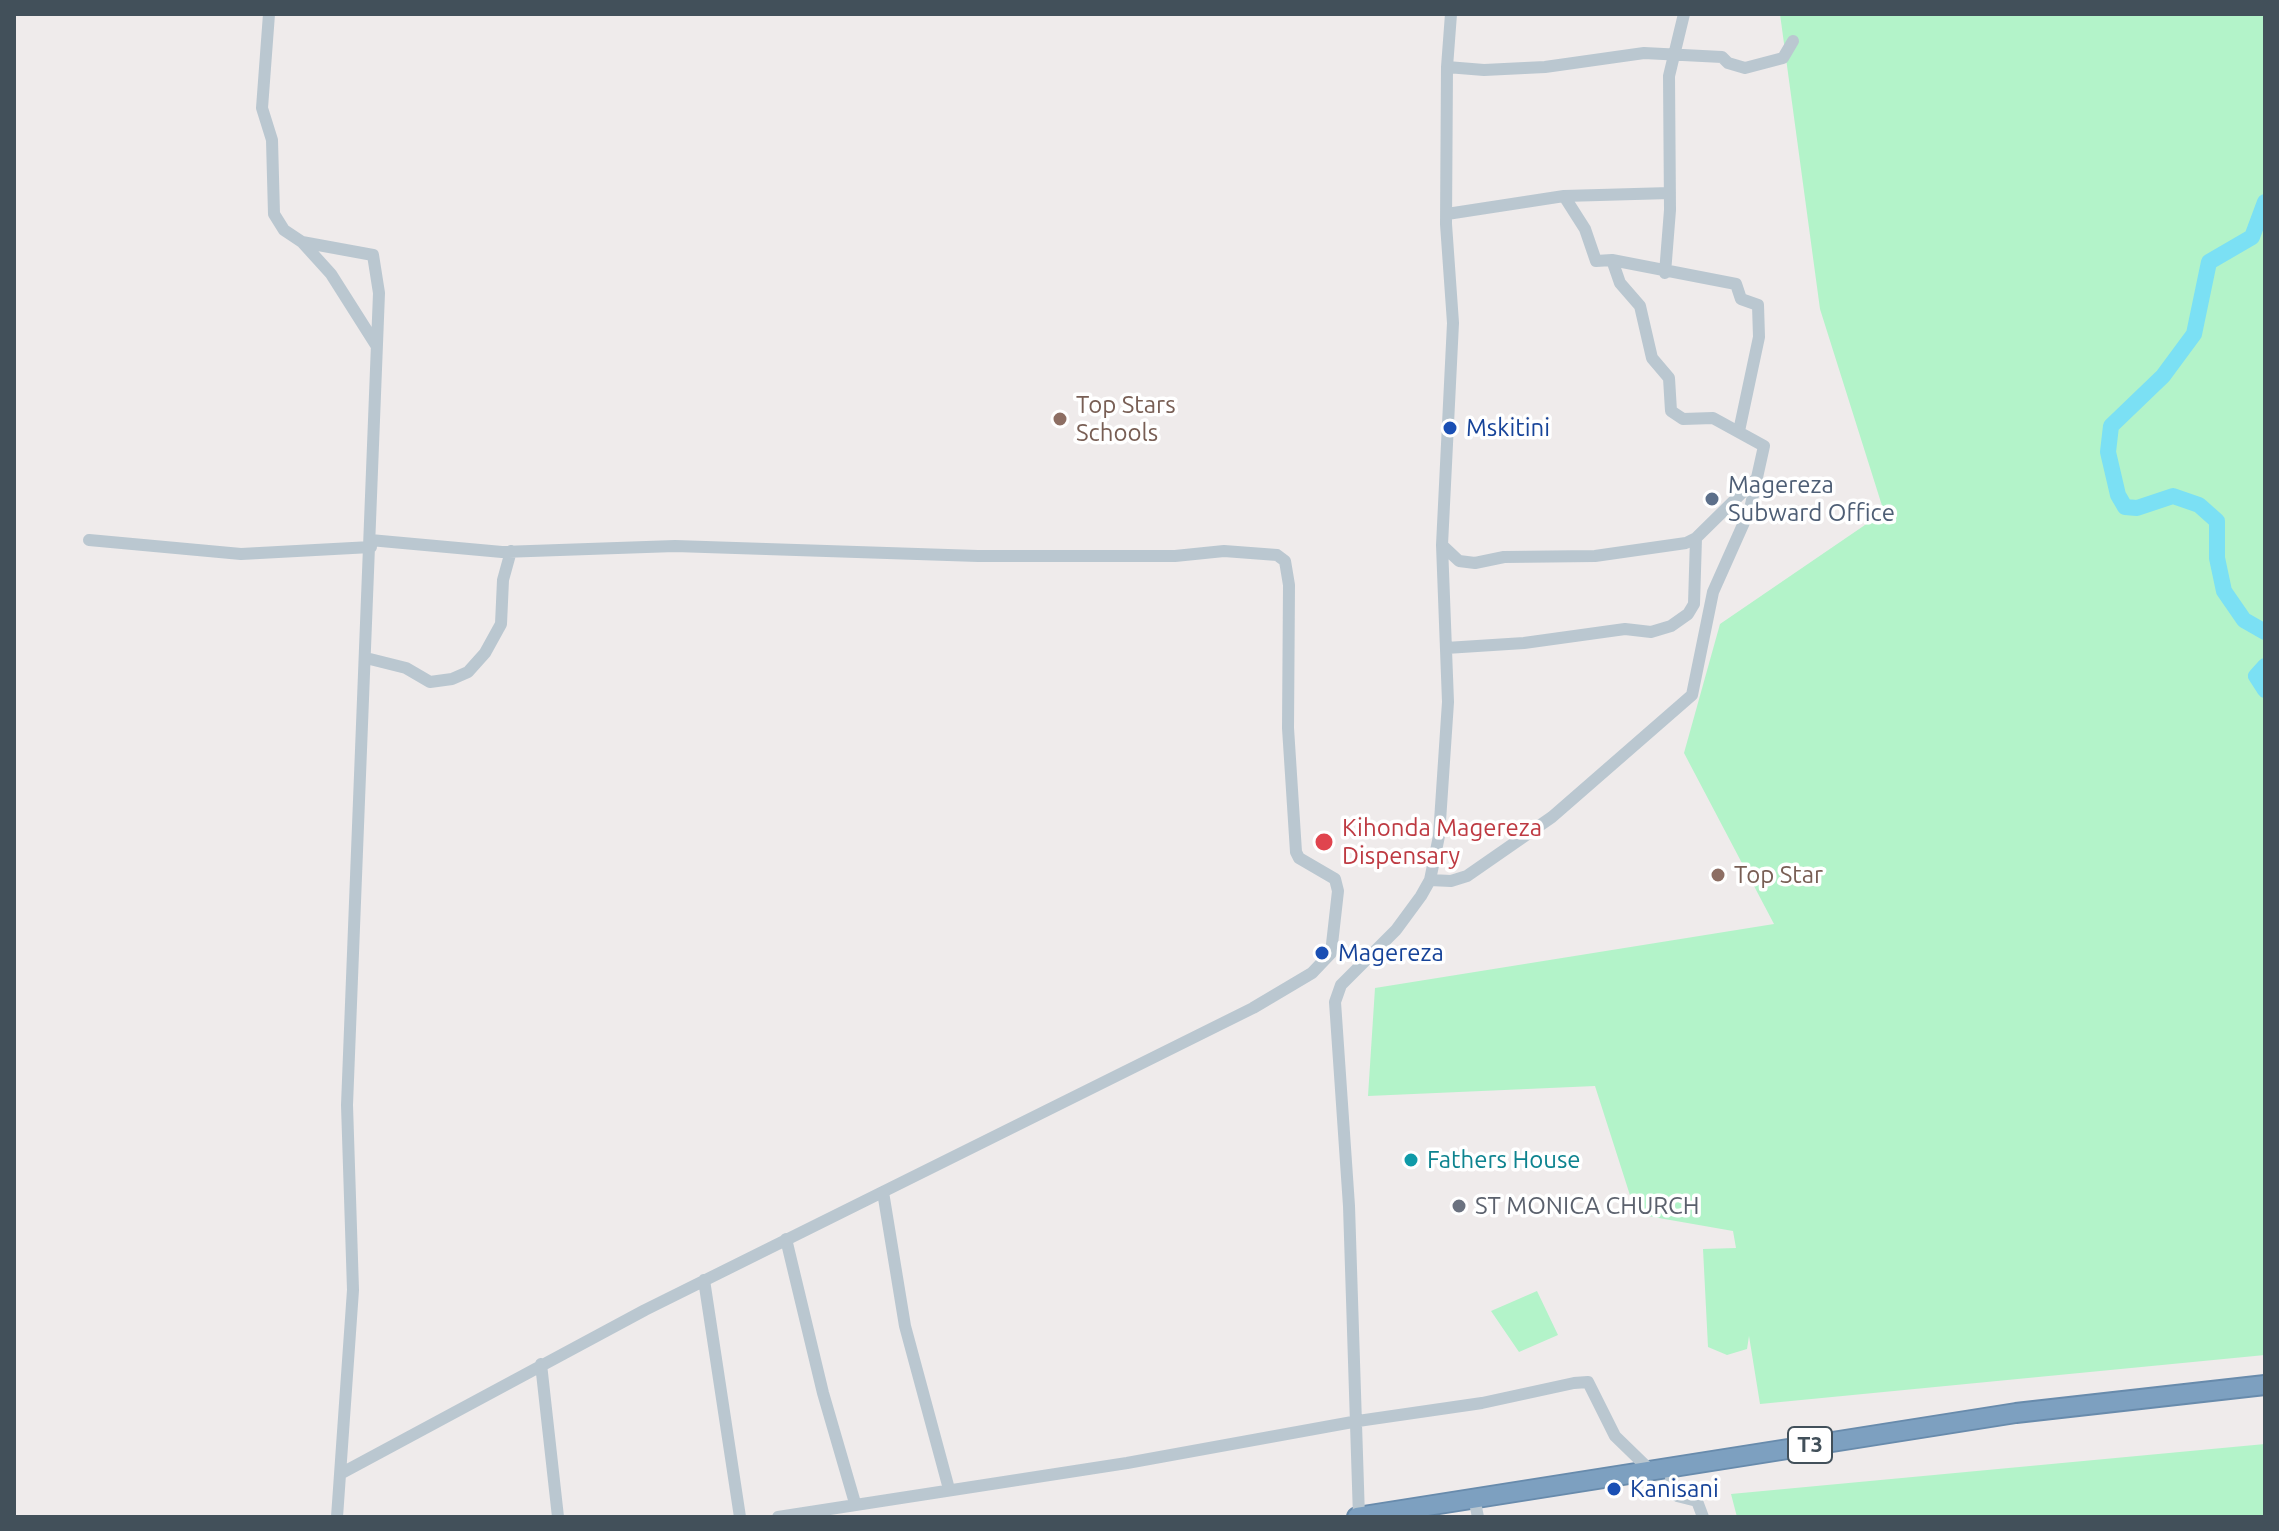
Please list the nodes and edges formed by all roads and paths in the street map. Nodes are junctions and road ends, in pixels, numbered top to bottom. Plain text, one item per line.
1 (269, 14) edge
2 (1451, 14) edge
3 (1684, 14) edge
4 (1793, 41) dead end
5 (1672, 55) junction
6 (1447, 67) junction
7 (1670, 193) junction
8 (1564, 196) junction
9 (1447, 214) junction
10 (302, 242) junction
11 (1612, 260) junction
12 (1665, 273) junction
13 (376, 345) junction
14 (1739, 431) junction
15 (1756, 479) junction
16 (1696, 538) junction
17 (89, 540) dead end
18 (371, 544) junction
19 (1442, 545) junction
20 (511, 551) junction
21 (1446, 648) junction
22 (366, 658) junction
23 (1430, 880) junction
24 (883, 1192) junction
25 (786, 1239) junction
26 (704, 1280) junction
27 (541, 1364) junction
28 (2265, 1385) edge
29 (1358, 1421) junction
30 (1659, 1469) junction
31 (340, 1474) junction
32 (949, 1489) junction
33 (855, 1503) junction
34 (1476, 1508) edge
35 (1368, 1516) edge
36 (337, 1517) edge
37 (558, 1517) edge
38 (740, 1517) edge
39 (778, 1517) edge
40 (1703, 1517) edge

1 - 10 street
2 - 6 street
3 - 5 street
4 - 5 street
5 - 6 street
5 - 7 street
6 - 9 street
7 - 8 street
7 - 12 street
8 - 9 street
8 - 11 street
9 - 19 street
10 - 13 street
10 - 13 street
11 - 12 street
11 - 14 street
12 - 14 street
13 - 18 street
14 - 15 street
15 - 16 street
15 - 23 street
16 - 19 street
16 - 21 street
17 - 18 street
18 - 20 street
18 - 22 street
19 - 21 street
20 - 22 street
20 - 24 street
21 - 23 street
22 - 31 street
23 - 29 street
24 - 25 street
24 - 32 street
25 - 26 street
25 - 33 street
26 - 27 street
26 - 38 street
27 - 31 street
27 - 37 street
28 - 30 highway, T3
29 - 30 street
29 - 32 street
29 - 35 street
30 - 34 highway, T3
30 - 40 street
31 - 36 street
32 - 33 street
33 - 39 street
34 - 35 highway, T3

